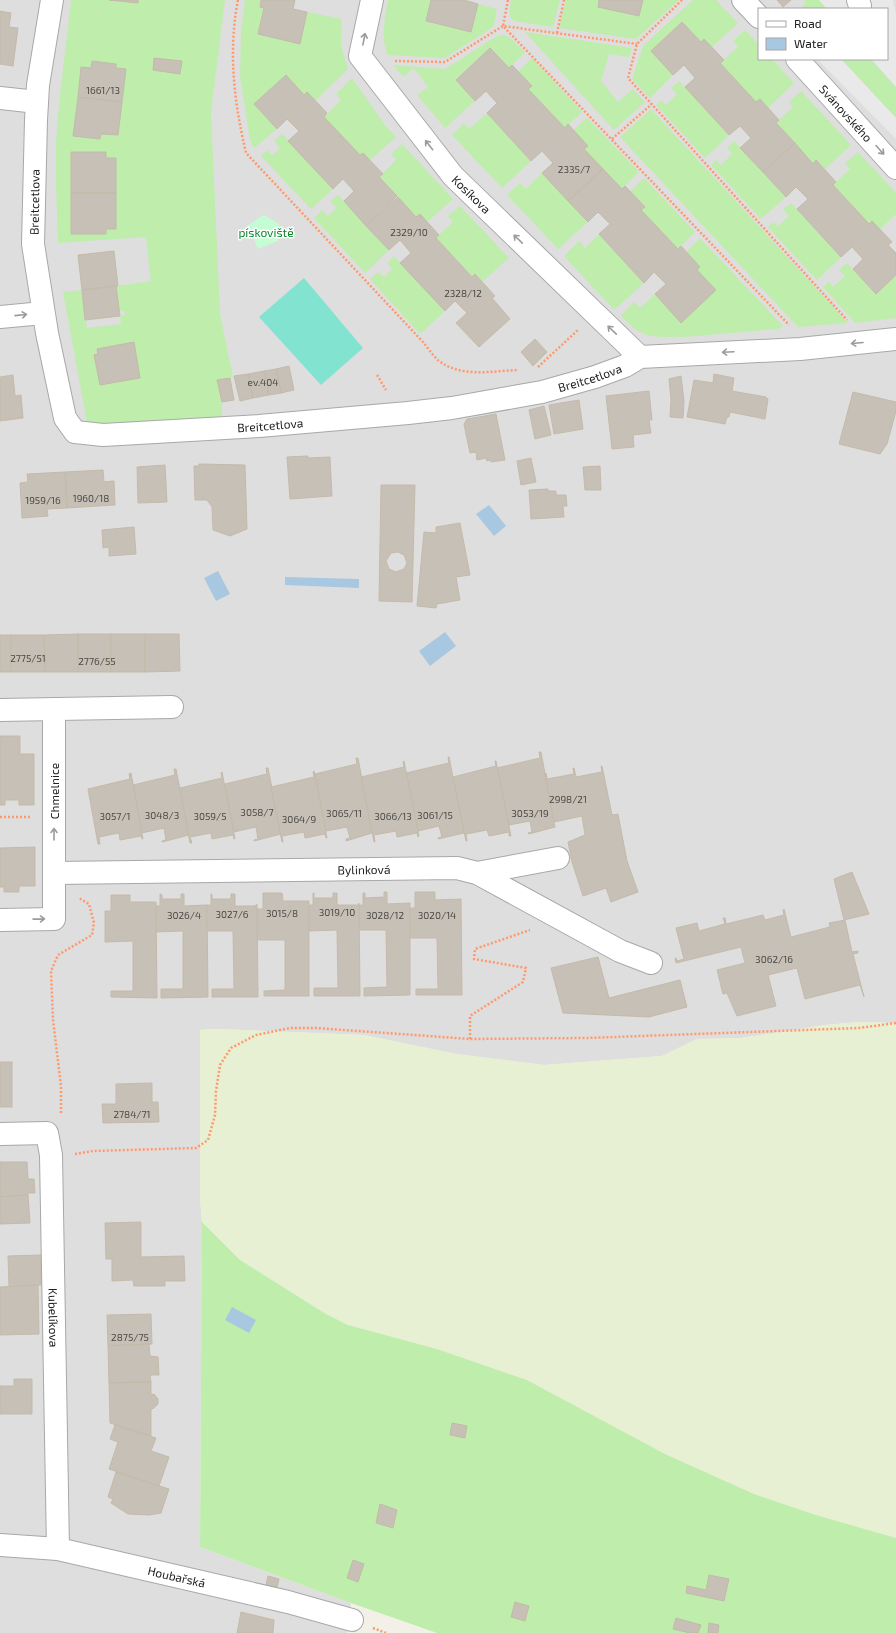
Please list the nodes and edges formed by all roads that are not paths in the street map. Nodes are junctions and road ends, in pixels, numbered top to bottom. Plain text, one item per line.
1 (52, 0) edge
2 (372, 0) edge
3 (743, 0) edge
4 (758, 16) edge
5 (798, 60) edge
6 (0, 98) edge
7 (37, 102) junction
8 (896, 168) edge
9 (43, 313) junction
10 (0, 317) edge
11 (896, 339) edge
12 (640, 357) junction
13 (172, 707) dead end
14 (54, 709) junction
15 (0, 710) edge
16 (558, 858) dead end
17 (477, 872) junction
18 (54, 873) junction
19 (0, 920) edge
20 (651, 963) dead end
21 (0, 1134) edge
22 (0, 1545) edge
23 (58, 1549) junction
24 (352, 1620) dead end

1 - 7 street, Breitcetlova
12 -> 2 street, Kosíkova
3 - 4 street
5 -> 8 street, Svánovského
6 - 7 street
7 - 9 street, Breitcetlova
10 -> 9 street
9 - 12 street, Breitcetlova
11 -> 12 street, Breitcetlova
13 - 14 street
14 - 15 street
18 -> 14 street, Chmelnice
16 - 17 street
17 - 18 street, Bylinková
17 - 20 street, Bylinková
19 -> 18 street, Chmelnice
21 - 23 street, Kubelíkova
22 - 23 street, Houbařská
23 - 24 street, Houbařská

